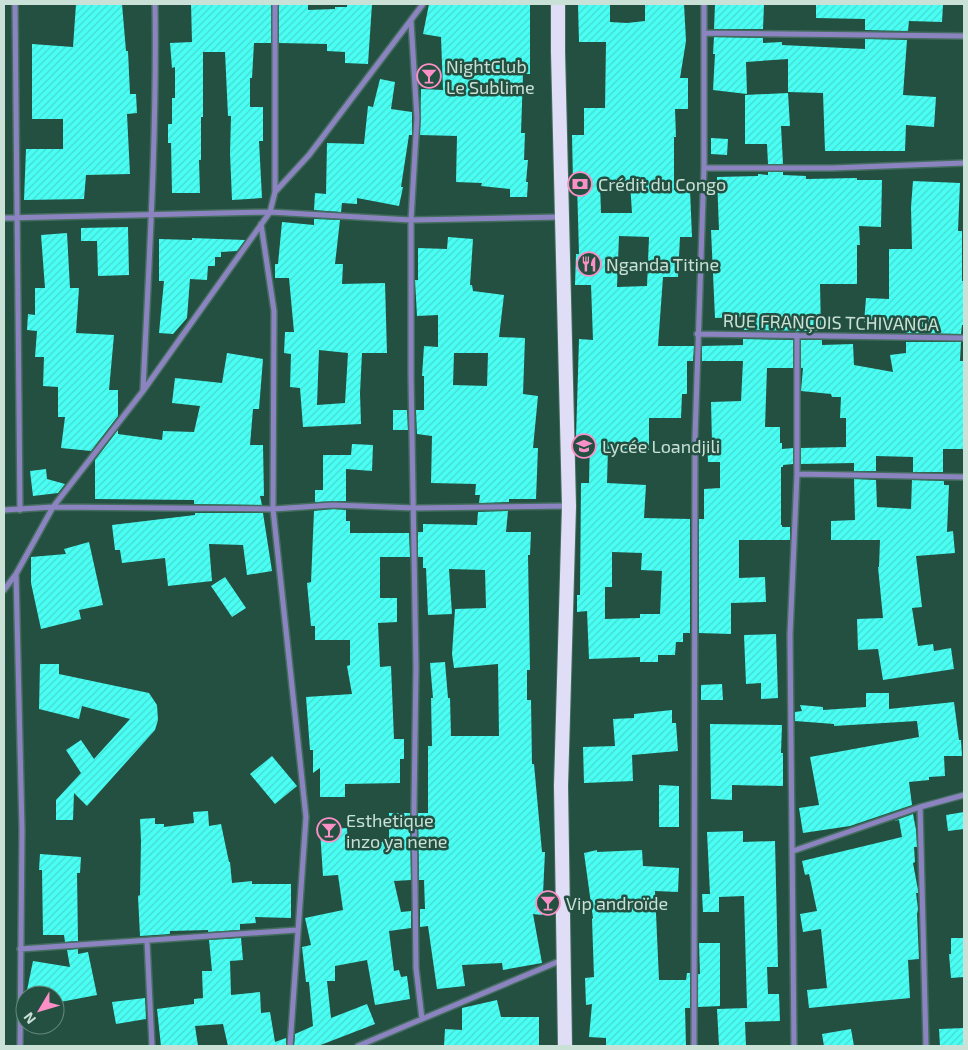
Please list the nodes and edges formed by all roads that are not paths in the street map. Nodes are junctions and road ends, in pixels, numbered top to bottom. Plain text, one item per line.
1 (15, 4) edge
2 (155, 4) edge
3 (275, 4) edge
4 (423, 4) edge
5 (558, 4) edge
6 (704, 4) edge
7 (411, 21) junction
8 (704, 33) junction
9 (964, 36) edge
10 (964, 163) edge
11 (704, 168) junction
12 (274, 192) junction
13 (270, 212) junction
14 (152, 215) junction
15 (562, 217) junction
16 (4, 218) edge
17 (17, 218) junction
18 (411, 220) junction
19 (262, 224) junction
20 (697, 334) junction
21 (797, 335) junction
22 (964, 338) edge
23 (142, 391) junction
24 (797, 474) junction
25 (964, 477) edge
26 (569, 506) junction
27 (54, 507) junction
28 (415, 508) junction
29 (274, 509) junction
30 (4, 510) edge
31 (20, 510) junction
32 (16, 574) junction
33 (4, 590) edge
34 (964, 794) edge
35 (920, 807) junction
36 (793, 851) junction
37 (298, 930) junction
38 (147, 941) junction
39 (20, 949) junction
40 (563, 960) junction
41 (422, 1019) junction
42 (20, 1046) edge
43 (152, 1046) edge
44 (290, 1046) edge
45 (358, 1046) edge
46 (565, 1046) edge
47 (694, 1046) edge
48 (794, 1046) edge
49 (926, 1046) edge

1 - 17 street
2 - 14 street
3 - 12 street
4 - 7 street
5 - 15 highway
6 - 8 street
7 - 12 street
7 - 18 street
8 - 9 street
8 - 11 street
10 - 11 street
11 - 20 street
12 - 13 street
13 - 14 street
13 - 18 street
13 - 19 street
14 - 17 street
14 - 23 street
15 - 18 street
15 - 26 highway
16 - 17 street
17 - 31 street
18 - 28 street
19 - 23 street
19 - 29 street
20 - 21 street, RUE FRANÇOIS TCHIVANGA
20 - 47 street
21 - 22 street, RUE FRANÇOIS TCHIVANGA
21 - 24 street
23 - 27 street
24 - 25 street
24 - 36 street
26 - 28 street
26 - 40 highway
27 - 29 street
27 - 31 street
27 - 32 street
28 - 29 street
28 - 41 street
29 - 37 street
30 - 31 street
32 - 33 street
32 - 39 street
34 - 35 street
35 - 36 street
35 - 49 street
36 - 48 street
37 - 38 street
37 - 44 street
38 - 39 street
38 - 43 street
39 - 42 street
40 - 41 street
40 - 46 highway
41 - 45 street

